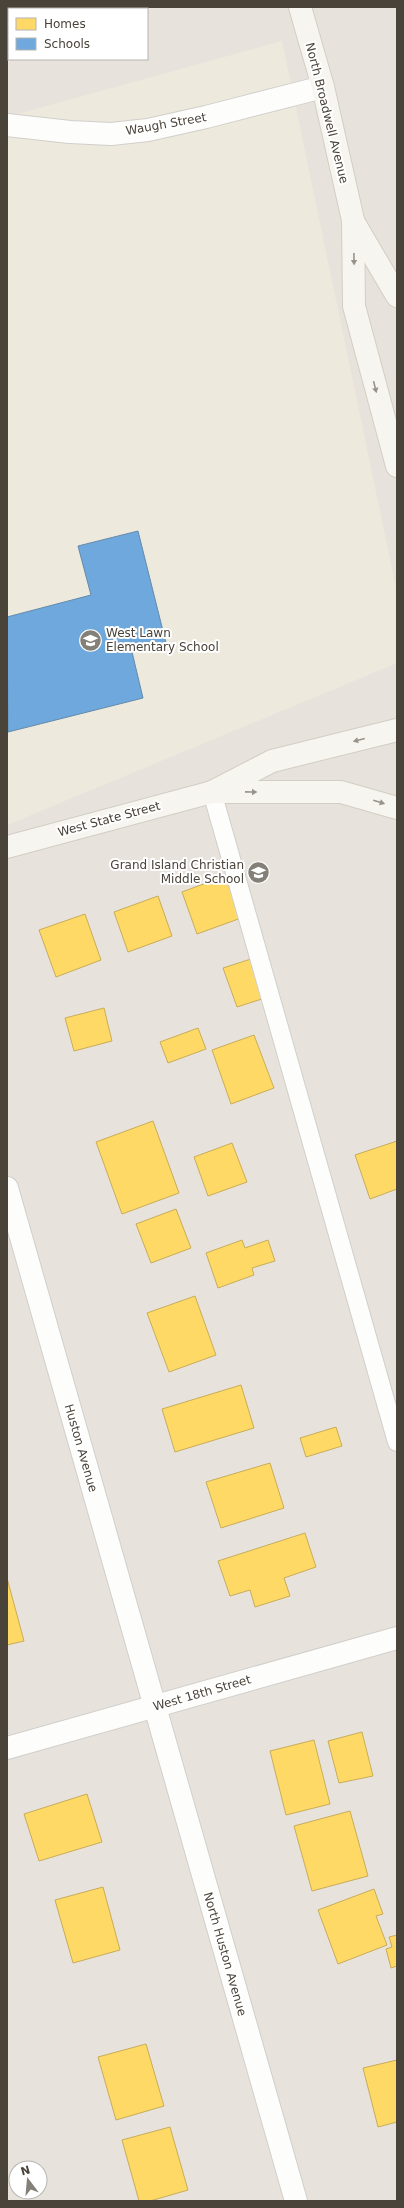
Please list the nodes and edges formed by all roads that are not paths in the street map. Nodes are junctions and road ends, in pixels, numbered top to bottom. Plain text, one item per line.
1 (300, 7) edge
2 (322, 87) junction
3 (7, 125) edge
4 (353, 220) junction
5 (397, 296) edge
6 (397, 466) edge
7 (397, 730) edge
8 (212, 792) junction
9 (397, 808) edge
10 (7, 847) edge
11 (7, 1188) edge
12 (397, 1442) edge
13 (397, 1638) edge
14 (154, 1707) junction
15 (7, 1748) edge
16 (296, 2201) edge

1 - 2 street, North Broadwell Avenue
2 - 3 street, Waugh Street
2 - 4 street, North Broadwell Avenue
4 - 5 street, North Broadwell Avenue
4 -> 6 street, North Broadwell Avenue
7 -> 8 street, West State Street
8 -> 9 street, West State Street
8 - 10 street, West State Street
8 - 12 lane
11 - 14 street, Huston Avenue
13 - 14 street, West 18th Street
14 - 15 street, West 18th Street
14 - 16 street, North Huston Avenue

